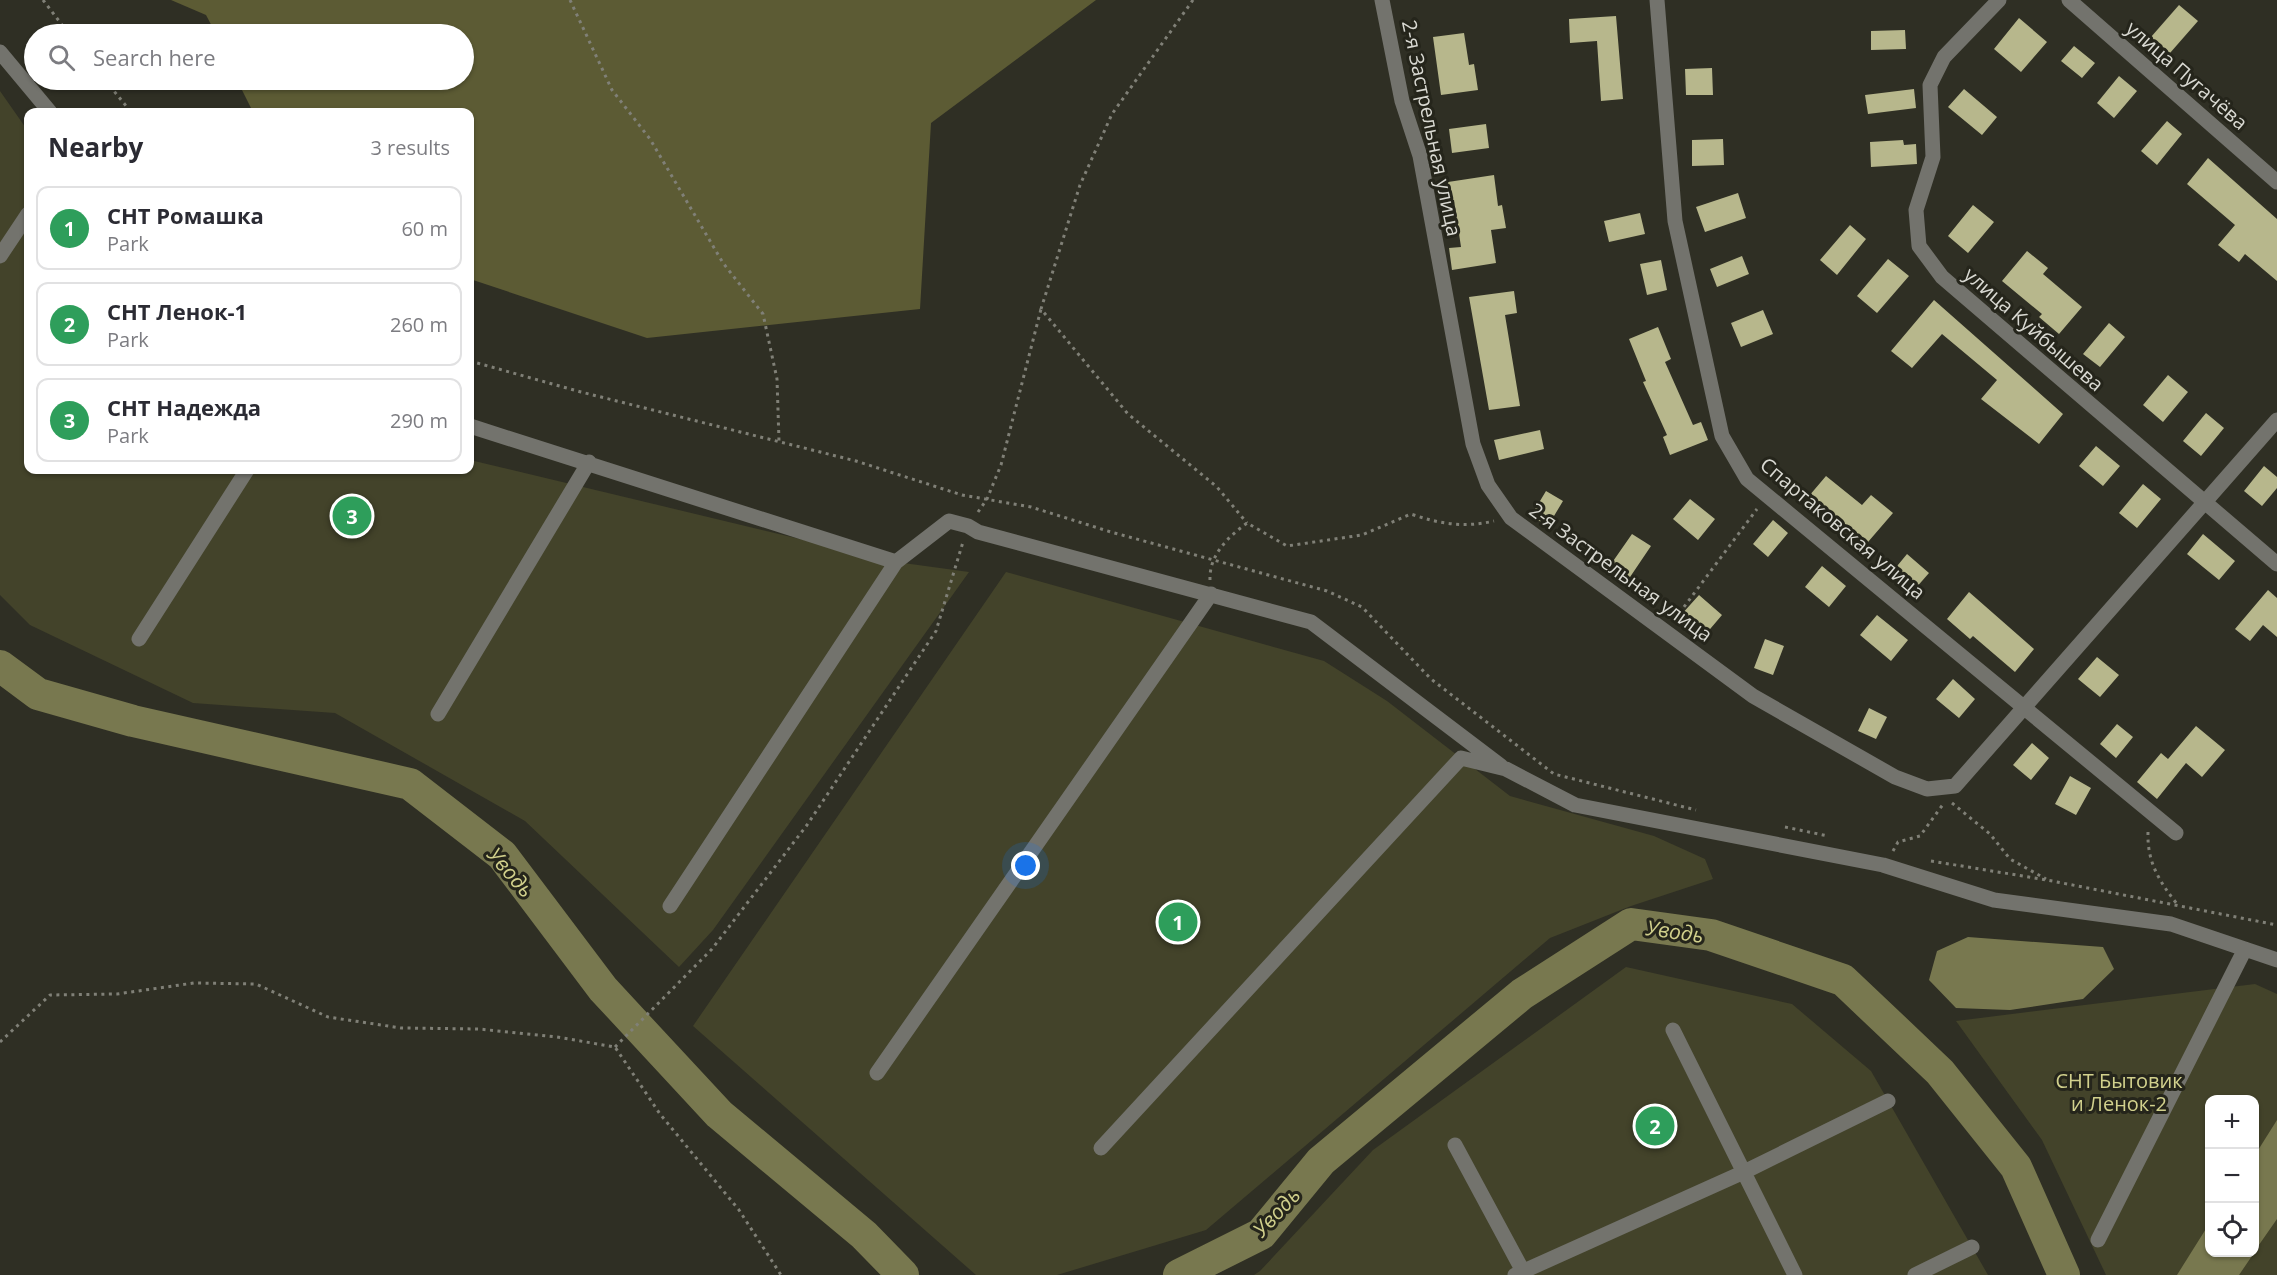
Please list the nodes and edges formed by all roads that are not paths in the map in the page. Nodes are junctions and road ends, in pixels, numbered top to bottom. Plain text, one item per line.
1 (1382, 0) edge
2 (1658, 0) edge
3 (2000, 0) edge
4 (2069, 0) edge
5 (0, 52) edge
6 (24, 81) edge
7 (32, 90) edge
8 (47, 108) edge
9 (2277, 182) edge
10 (24, 220) edge
11 (0, 256) edge
12 (2277, 420) edge
13 (474, 427) edge
14 (589, 462) junction
15 (243, 474) edge
16 (2205, 502) junction
17 (896, 562) junction
18 (2277, 564) edge
19 (1211, 594) junction
20 (140, 639) dead end
21 (2024, 708) junction
22 (438, 714) dead end
23 (1506, 769) junction
24 (2176, 833) dead end
25 (670, 906) dead end
26 (2245, 949) junction
27 (2277, 960) edge
28 (1673, 1030) dead end
29 (877, 1073) dead end
30 (1888, 1101) dead end
31 (1455, 1145) dead end
32 (1101, 1148) dead end
33 (1744, 1172) junction
34 (2098, 1240) dead end
35 (1972, 1247) dead end
36 (1521, 1274) edge
37 (1795, 1275) edge
38 (1915, 1275) edge

1 - 21 street, 2-я Застрельная улица
2 - 21 street, Спартаковская улица
3 - 16 street, улица Куйбышева
4 - 9 street, улица Пугачёва
5 - 6 street
7 - 8 street
10 - 11 street
12 - 16 street
13 - 14 street
14 - 17 street
14 - 22 street
15 - 20 street
16 - 18 street, улица Куйбышева
16 - 21 street
17 - 19 street
17 - 25 street
19 - 23 street
19 - 29 street
21 - 24 street, Спартаковская улица
23 - 26 street
23 - 32 street
26 - 27 street
26 - 34 street
28 - 33 street
30 - 33 street
31 - 36 street
33 - 36 street
33 - 37 street
35 - 38 street

